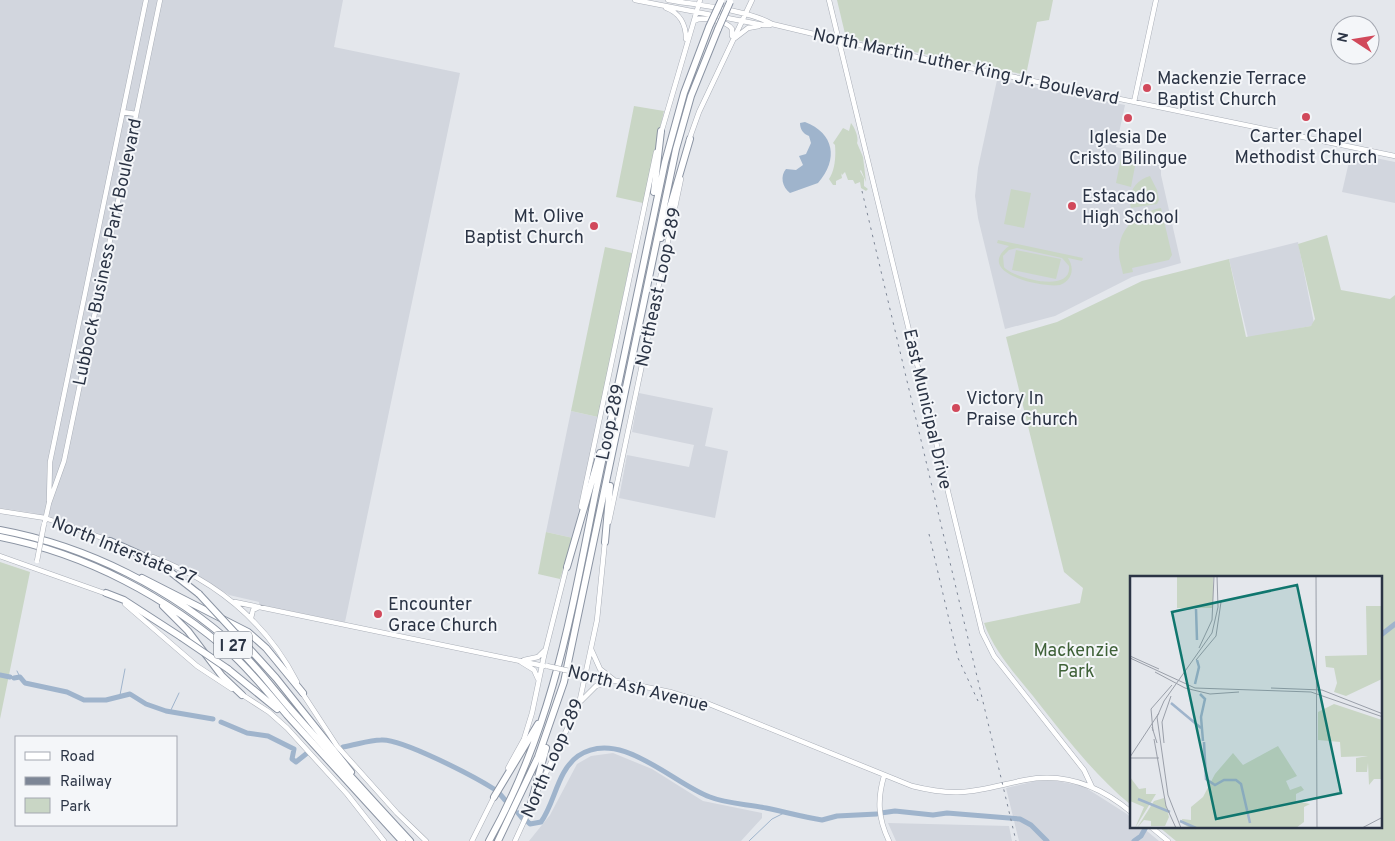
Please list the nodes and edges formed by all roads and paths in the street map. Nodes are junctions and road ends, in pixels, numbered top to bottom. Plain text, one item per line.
1 (146, 0) edge
2 (160, 0) edge
3 (635, 0) edge
4 (668, 0) edge
5 (722, 0) edge
6 (752, 0) edge
7 (829, 0) edge
8 (1156, 0) edge
9 (731, 1) edge
10 (652, 2) edge
11 (700, 3) edge
12 (697, 11) junction
13 (744, 15) junction
14 (741, 21) junction
15 (693, 22) junction
16 (772, 24) junction
17 (763, 25) junction
18 (732, 40) junction
19 (840, 40) junction
20 (686, 48) junction
21 (1134, 102) junction
22 (122, 112) junction
23 (136, 114) junction
24 (661, 131) junction
25 (690, 139) junction
26 (1395, 156) edge
27 (648, 283) junction
28 (639, 284) junction
29 (82, 311) junction
30 (94, 313) junction
31 (628, 378) junction
32 (617, 389) junction
33 (49, 502) junction
34 (0, 511) edge
35 (45, 518) junction
36 (0, 530) edge
37 (0, 537) edge
38 (110, 541) junction
39 (605, 542) junction
40 (0, 556) edge
41 (94, 557) junction
42 (567, 567) junction
43 (35, 568) junction
44 (106, 593) junction
45 (157, 599) junction
46 (233, 602) junction
47 (260, 607) junction
48 (252, 618) junction
49 (591, 649) junction
50 (546, 650) junction
51 (518, 660) junction
52 (545, 666) junction
53 (584, 674) junction
54 (539, 680) junction
55 (614, 680) junction
56 (555, 684) junction
57 (303, 693) junction
58 (242, 695) junction
59 (559, 699) junction
60 (579, 704) junction
61 (317, 746) junction
62 (884, 776) junction
63 (1092, 787) junction
64 (494, 797) junction
65 (530, 807) junction
66 (381, 810) junction
67 (1130, 811) edge
68 (1152, 828) edge
69 (472, 840) edge
70 (384, 841) edge
71 (402, 841) edge
72 (410, 841) edge
73 (426, 841) edge
74 (489, 841) edge
75 (498, 841) edge
76 (515, 841) edge
77 (888, 841) edge
78 (1168, 841) edge

1 - 22 main road, Lubbock Business Park Boulevard
2 - 23 main road, Lubbock Business Park Boulevard
3 - 10 main road, North Martin Luther King Jr. Boulevard
4 - 11 main road, North Martin Luther King Jr. Boulevard
5 - 28 highway, Loop 289, bridge
6 - 13 main road, Northeast Loop 289
7 - 19 main road, East Municipal Drive
8 - 21 main road
9 - 27 highway, Loop 289, bridge
10 - 12 main road, North Martin Luther King Jr. Boulevard
10 - 20 main road
11 - 12 main road, Northeast Loop 289
11 - 13 main road, North Martin Luther King Jr. Boulevard
12 - 14 main road, North Martin Luther King Jr. Boulevard
12 - 15 main road, Northeast Loop 289
13 - 14 main road, Northeast Loop 289
13 - 16 main road, North Martin Luther King Jr. Boulevard
14 - 17 main road, North Martin Luther King Jr. Boulevard
14 - 18 main road, Northeast Loop 289
15 - 18 main road
15 - 20 main road, Northeast Loop 289
16 - 17 main road, North Martin Luther King Jr. Boulevard
16 - 19 main road, North Martin Luther King Jr. Boulevard
17 - 18 main road
18 - 25 main road, Northeast Loop 289
19 - 21 main road, North Martin Luther King Jr. Boulevard
19 - 63 main road, East Municipal Drive
20 - 24 main road, Northeast Loop 289
21 - 26 main road, North Martin Luther King Jr. Boulevard
22 - 23 main road
22 - 29 main road, Lubbock Business Park Boulevard
23 - 30 main road, Lubbock Business Park Boulevard
24 - 28 highway
24 - 42 main road, Northeast Loop 289
25 - 27 highway
25 - 39 main road, Northeast Loop 289
27 - 31 highway, Loop 289
28 - 32 highway, Loop 289
29 - 30 main road
29 - 33 main road, Lubbock Business Park Boulevard
30 - 33 main road, Lubbock Business Park Boulevard
31 - 39 highway
31 - 59 highway, Loop 289
32 - 42 highway
32 - 56 highway, Loop 289
33 - 35 main road, Lubbock Business Park Boulevard
34 - 35 main road, North Interstate 27
35 - 38 main road, North Interstate 27
35 - 43 main road, Lubbock Business Park Boulevard, bridge
36 - 41 highway, I 27
37 - 45 highway, I 27
38 - 46 main road, North Interstate 27
38 - 66 highway, bridge
39 - 49 main road, Northeast Loop 289
40 - 43 main road
41 - 57 highway
41 - 66 highway, I 27
42 - 50 main road, Northeast Loop 289
43 - 44 main road
44 - 58 main road
44 - 61 highway, bridge
45 - 58 highway
45 - 61 highway, I 27
46 - 47 main road, North Ash Avenue
46 - 48 main road, North Interstate 27
47 - 48 main road
47 - 51 main road, North Ash Avenue
48 - 57 main road, North Interstate 27
49 - 53 main road, Northeast Loop 289
49 - 55 main road
50 - 51 main road
50 - 52 main road, Northeast Loop 289
51 - 52 main road, North Ash Avenue
51 - 54 main road
52 - 53 main road, North Ash Avenue, bridge
52 - 54 main road, North Loop 289
53 - 55 main road, North Ash Avenue
53 - 60 main road, North Loop 289
54 - 64 main road, North Loop 289
55 - 60 main road
55 - 62 main road, North Ash Avenue
56 - 64 highway
56 - 74 highway, Loop 289
57 - 73 main road, North Interstate 27
58 - 70 main road
59 - 65 highway
59 - 75 highway, Loop 289
60 - 65 main road, North Loop 289
61 - 71 highway, I 27
62 - 63 main road, North Ash Avenue
62 - 77 main road
63 - 67 main road, North Ash Avenue
64 - 69 main road, North Loop 289
65 - 76 main road, North Loop 289
66 - 72 highway, I 27
68 - 78 main road

